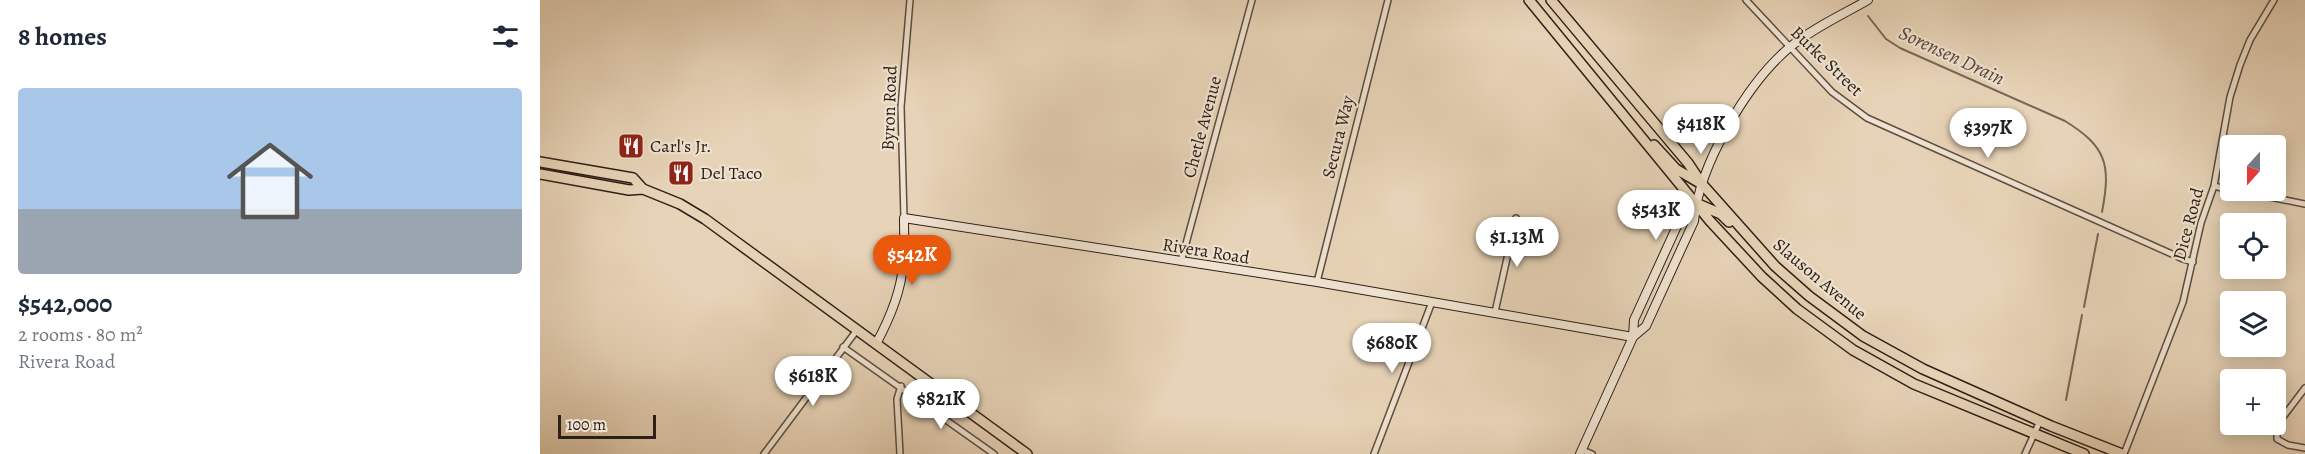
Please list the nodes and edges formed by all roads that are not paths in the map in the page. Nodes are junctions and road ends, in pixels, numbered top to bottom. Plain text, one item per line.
1 (910, 0) edge
2 (1252, 0) edge
3 (1389, 0) edge
4 (1529, 0) edge
5 (1551, 0) edge
6 (1746, 0) edge
7 (1868, 0) edge
8 (2274, 0) edge
9 (1790, 47) junction
10 (1641, 136) junction
11 (540, 162) edge
12 (540, 174) edge
13 (1702, 184) junction
14 (2214, 186) junction
15 (2220, 187) edge
16 (643, 189) junction
17 (2286, 200) edge
18 (1696, 203) junction
19 (2305, 204) edge
20 (904, 218) junction
21 (1516, 218) dead end
22 (1768, 258) junction
23 (1181, 262) junction
24 (2193, 262) junction
25 (1317, 282) junction
26 (1432, 302) junction
27 (1495, 312) junction
28 (857, 330) junction
29 (1633, 337) junction
30 (876, 344) junction
31 (843, 347) junction
32 (901, 386) junction
33 (2305, 388) edge
34 (2040, 421) junction
35 (2035, 433) junction
36 (2305, 448) edge
37 (1581, 452) edge
38 (764, 454) edge
39 (900, 454) edge
40 (994, 454) edge
41 (1027, 454) edge
42 (1374, 454) edge
43 (1592, 454) edge
44 (2025, 454) edge
45 (2084, 454) edge
46 (2123, 454) edge

1 - 20 street, Byron Road
2 - 23 street, Chetle Avenue
3 - 25 street, Secura Way
4 - 10 main road, Slauson Avenue
5 - 13 main road, Slauson Avenue
6 - 9 street, Burke Street
7 - 9 street
8 - 14 street, Dice Road
9 - 13 street
9 - 24 street, Burke Street
10 - 13 main road
10 - 18 main road, Slauson Avenue
11 - 16 main road
12 - 16 main road
13 - 18 street
13 - 22 main road, Slauson Avenue
14 - 15 street
14 - 24 street, Dice Road
16 - 28 main road
17 - 19 street
18 - 22 main road
18 - 29 street
18 - 29 street
18 - 35 main road, Slauson Avenue
20 - 23 street, Rivera Road
20 - 30 street
21 - 27 street
22 - 34 main road, Slauson Avenue
23 - 25 street, Rivera Road
24 - 46 street, Dice Road
25 - 26 street, Rivera Road
26 - 27 street, Rivera Road
26 - 42 street
27 - 29 street, Rivera Road
28 - 30 main road
28 - 31 street
29 - 37 street
30 - 41 main road
31 - 32 street
31 - 38 street
32 - 39 street
32 - 40 street
33 - 36 street
34 - 35 street
34 - 46 main road, Slauson Avenue
35 - 44 street
35 - 45 main road, Slauson Avenue
37 - 43 street

